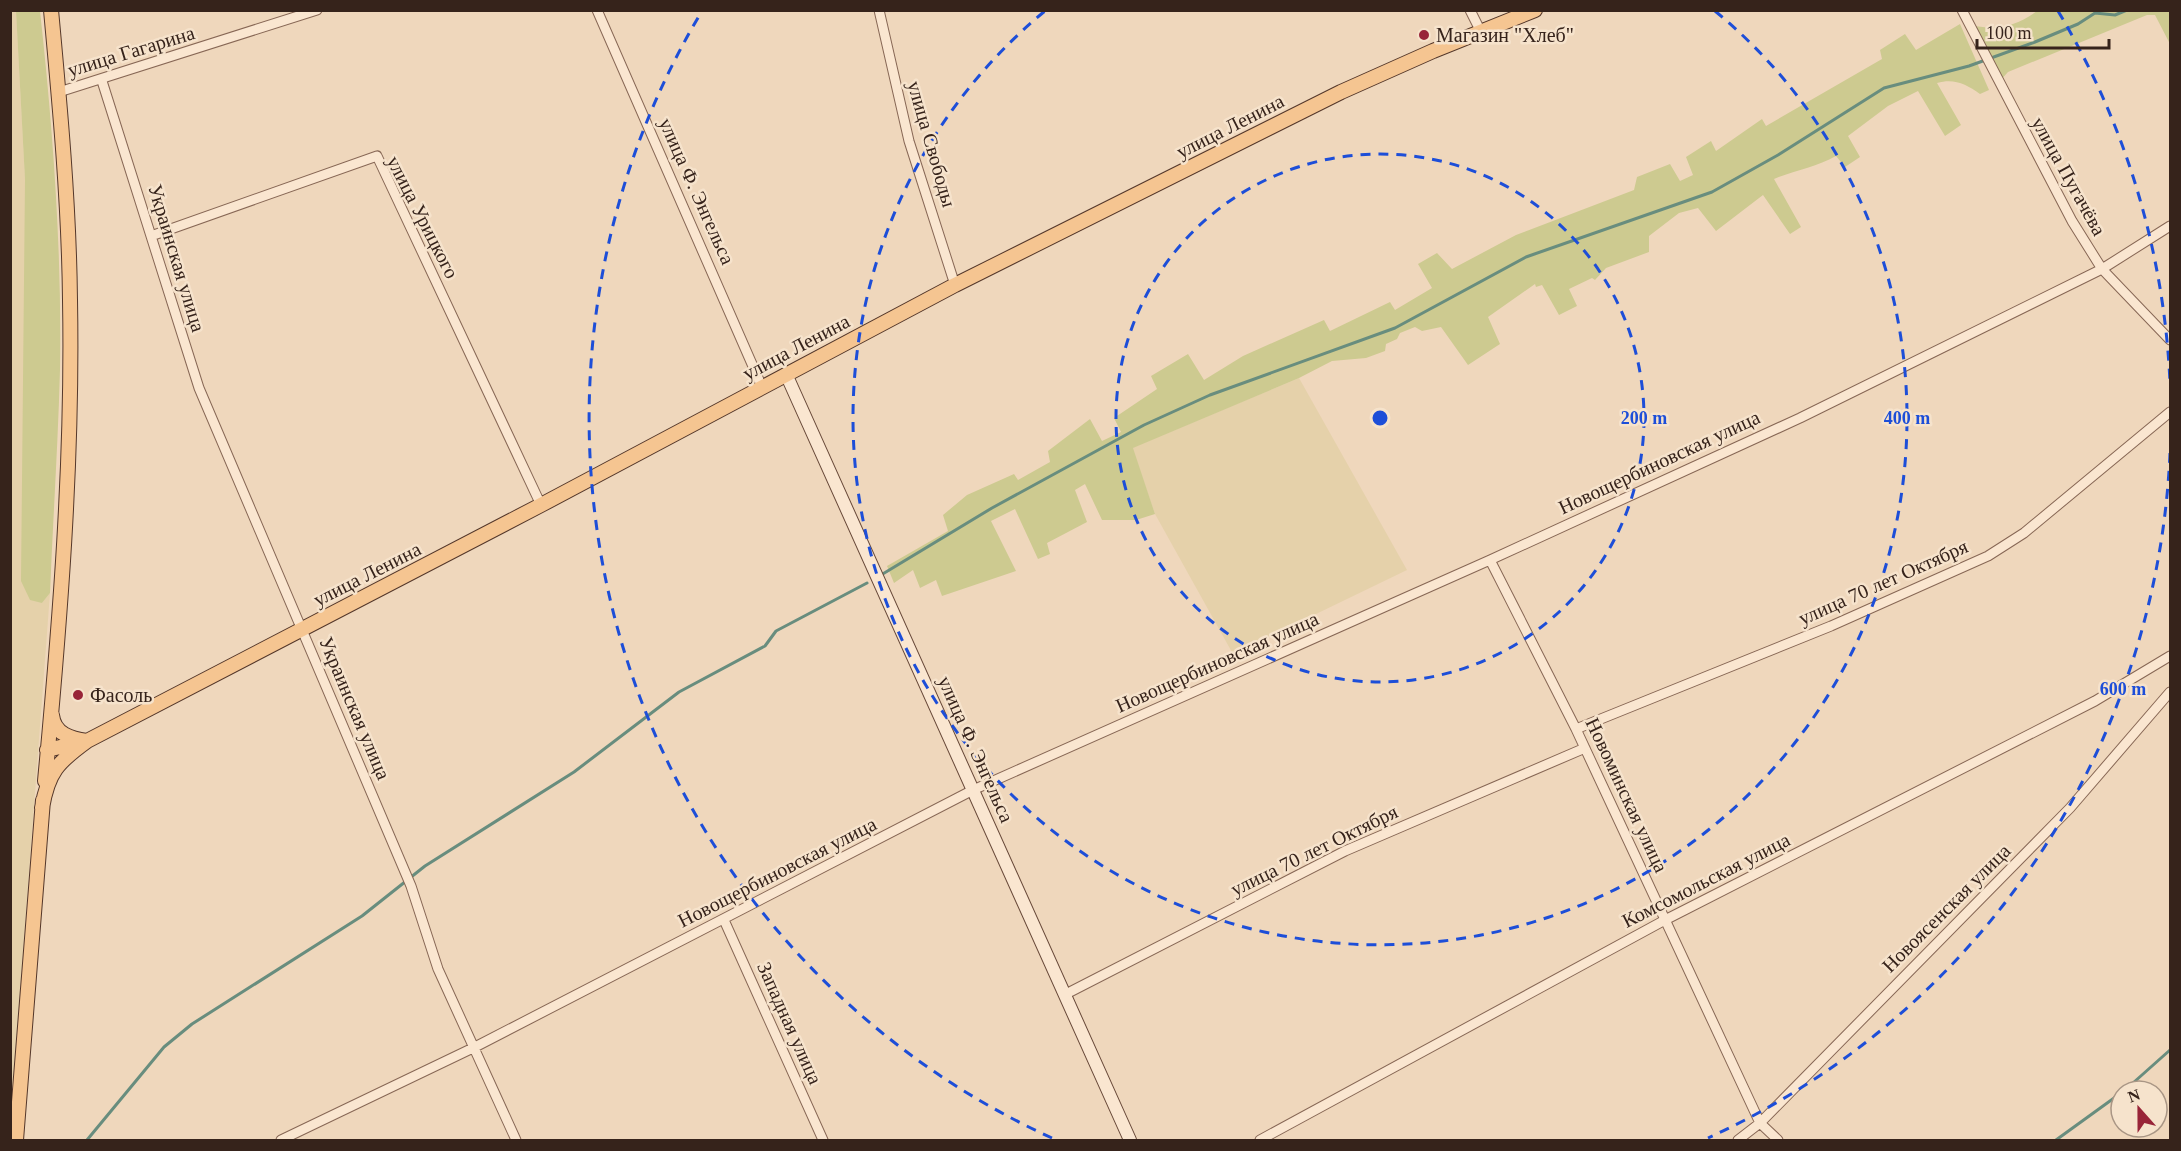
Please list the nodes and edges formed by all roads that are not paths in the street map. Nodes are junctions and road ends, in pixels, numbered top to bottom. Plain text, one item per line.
1 (51, 10) edge
2 (317, 10) edge
3 (597, 10) edge
4 (879, 10) edge
5 (1470, 10) edge
6 (1535, 10) edge
7 (1962, 10) edge
8 (1481, 32) junction
9 (102, 81) junction
10 (59, 92) junction
11 (2170, 226) edge
12 (151, 236) junction
13 (2102, 269) junction
14 (955, 285) junction
15 (2170, 340) edge
16 (786, 374) junction
17 (762, 387) junction
18 (2170, 412) edge
19 (541, 506) junction
20 (1490, 560) junction
21 (303, 629) junction
22 (2170, 656) edge
23 (2170, 692) edge
24 (51, 702) junction
25 (1576, 729) junction
26 (87, 741) junction
27 (1585, 747) junction
28 (47, 750) junction
29 (973, 790) junction
30 (42, 808) junction
31 (724, 920) junction
32 (1665, 920) junction
33 (1064, 995) junction
34 (474, 1047) junction
35 (1760, 1123) junction
36 (16, 1140) edge
37 (281, 1140) edge
38 (516, 1140) edge
39 (823, 1140) edge
40 (1130, 1140) edge
41 (1260, 1140) edge
42 (1738, 1140) edge
43 (1778, 1140) edge

1 - 10 main road
2 - 9 street, улица Гагарина
3 - 17 street, улица Ф. Энгельса
4 - 14 street, улица Свободы
5 - 8 street
6 - 8 main road, улица Ленина
7 - 13 street, улица Пугачёва
8 - 14 main road, улица Ленина
9 - 10 street, улица Гагарина
9 - 12 street, Украинская улица
10 - 24 main road
11 - 13 street, Новощербиновская улица
12 - 19 street, улица Урицкого
12 - 21 street, Украинская улица
13 - 15 street, улица Пугачёва
13 - 20 street, Новощербиновская улица
14 - 16 main road, улица Ленина
16 - 17 main road, улица Ленина
16 - 29 main road, улица Ф. Энгельса
17 - 19 main road, улица Ленина
18 - 25 street, улица 70 лет Октября
19 - 21 main road, улица Ленина
20 - 25 street, Новоминская улица
20 - 29 street, Новощербиновская улица
21 - 26 main road, улица Ленина
21 - 34 street, Украинская улица
22 - 32 street, Комсомольская улица
23 - 35 street, Новоясенская улица
24 - 26 main road
24 - 28 main road
25 - 27 street, Новоминская улица
26 - 28 main road
26 - 30 main road
27 - 32 street, Новоминская улица
27 - 33 street, улица 70 лет Октября
28 - 30 main road
29 - 31 street, Новощербиновская улица
29 - 33 main road, улица Ф. Энгельса
30 - 36 main road
31 - 34 street, Новощербиновская улица
31 - 39 street, Западная улица
32 - 35 street, Новоминская улица
32 - 41 street, Комсомольская улица
33 - 40 main road, улица Ф. Энгельса
34 - 37 street, Новощербиновская улица
34 - 38 street, Украинская улица
35 - 42 street, Новоясенская улица
35 - 43 street, Новоминская улица

